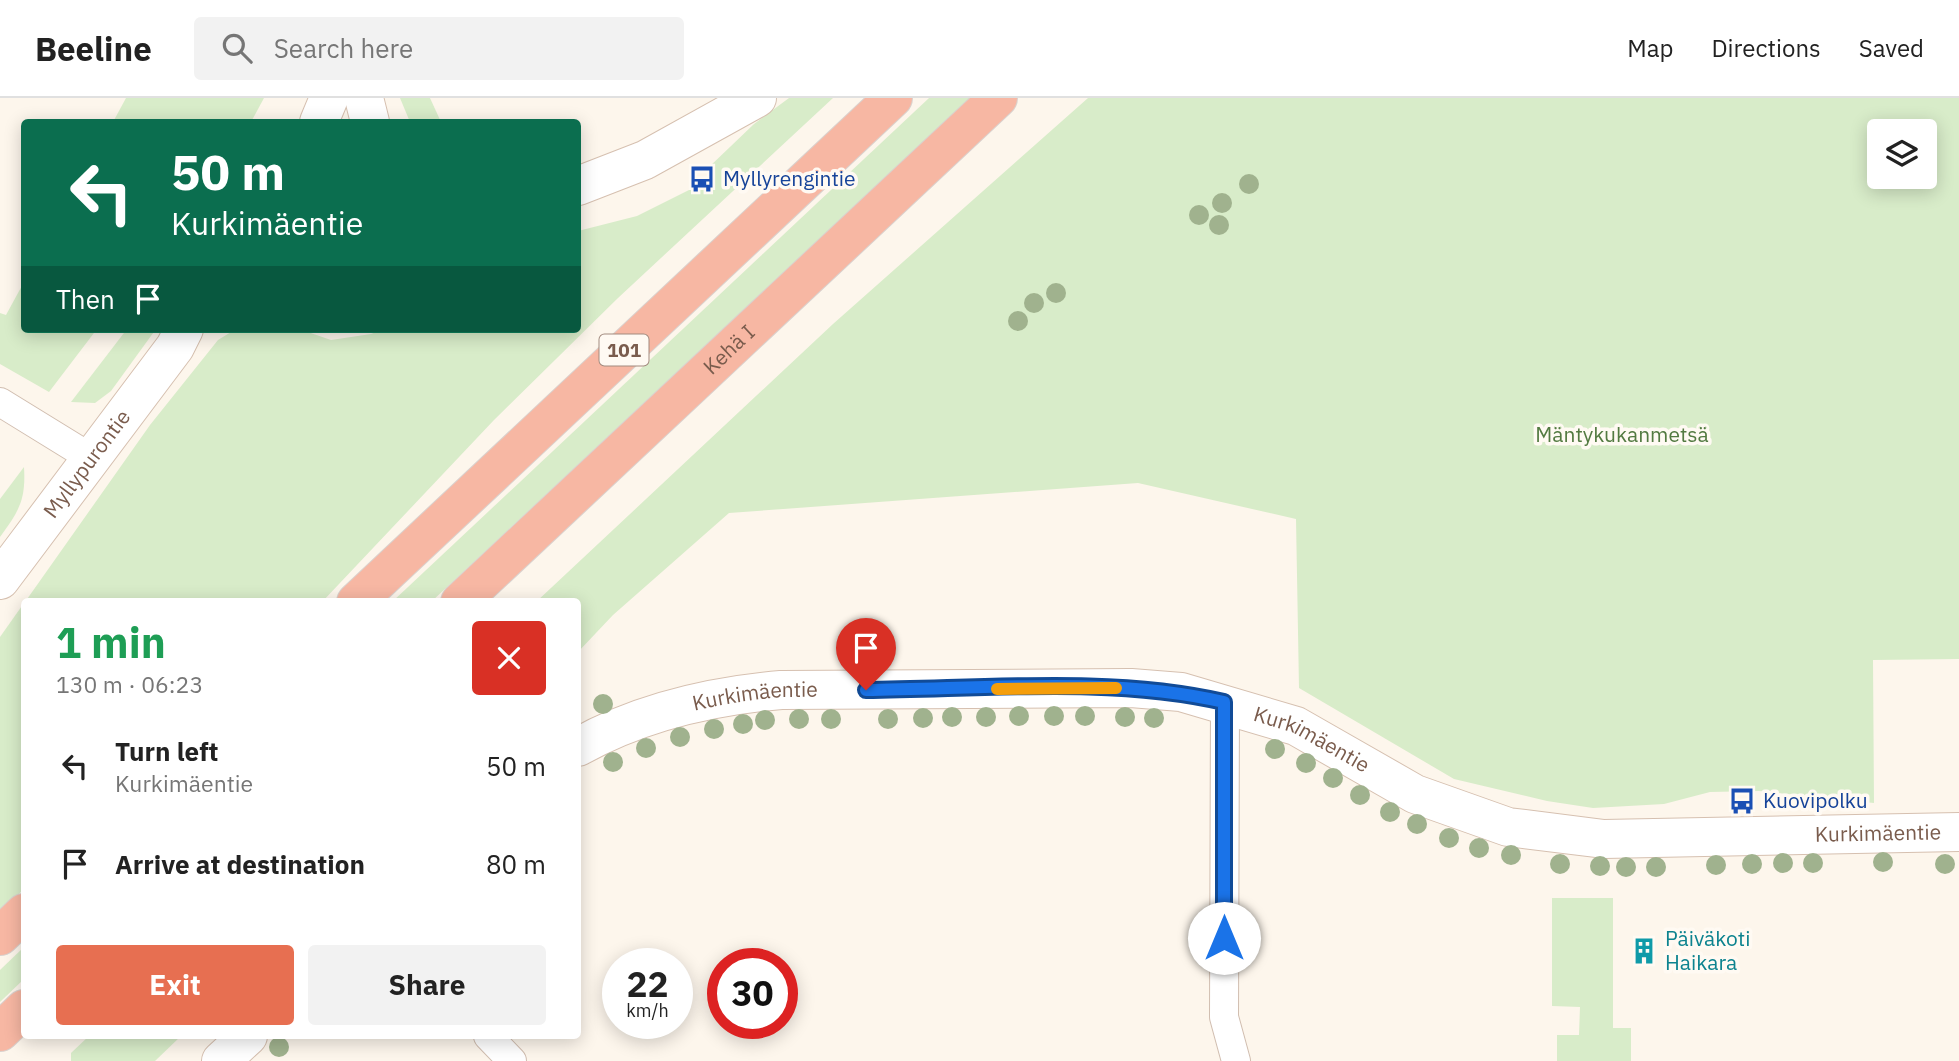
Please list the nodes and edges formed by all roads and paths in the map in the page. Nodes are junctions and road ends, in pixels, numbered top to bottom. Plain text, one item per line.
1 (329, 98) edge
2 (364, 98) edge
3 (757, 98) edge
4 (893, 98) edge
5 (998, 98) edge
6 (320, 119) edge
7 (369, 119) edge
8 (581, 185) edge
9 (189, 335) edge
10 (0, 402) edge
11 (91, 458) junction
12 (0, 580) edge
13 (360, 598) edge
14 (464, 598) edge
15 (1224, 702) junction
16 (581, 746) edge
17 (1959, 832) edge
18 (21, 916) edge
19 (0, 936) edge
20 (21, 1012) edge
21 (0, 1032) edge
22 (245, 1039) edge
23 (491, 1039) edge
24 (221, 1061) edge
25 (512, 1061) edge
26 (1236, 1061) edge

1 - 6 street
2 - 7 street
3 - 8 street
4 - 13 highway, 101
5 - 14 highway, Kehä I
9 - 11 street, Myllypurontie
10 - 11 street
11 - 12 street, Myllypurontie
15 - 16 street, Kurkimäentie
15 - 17 street, Kurkimäentie
15 - 26 street
18 - 19 highway
20 - 21 highway
22 - 24 street
23 - 25 street

